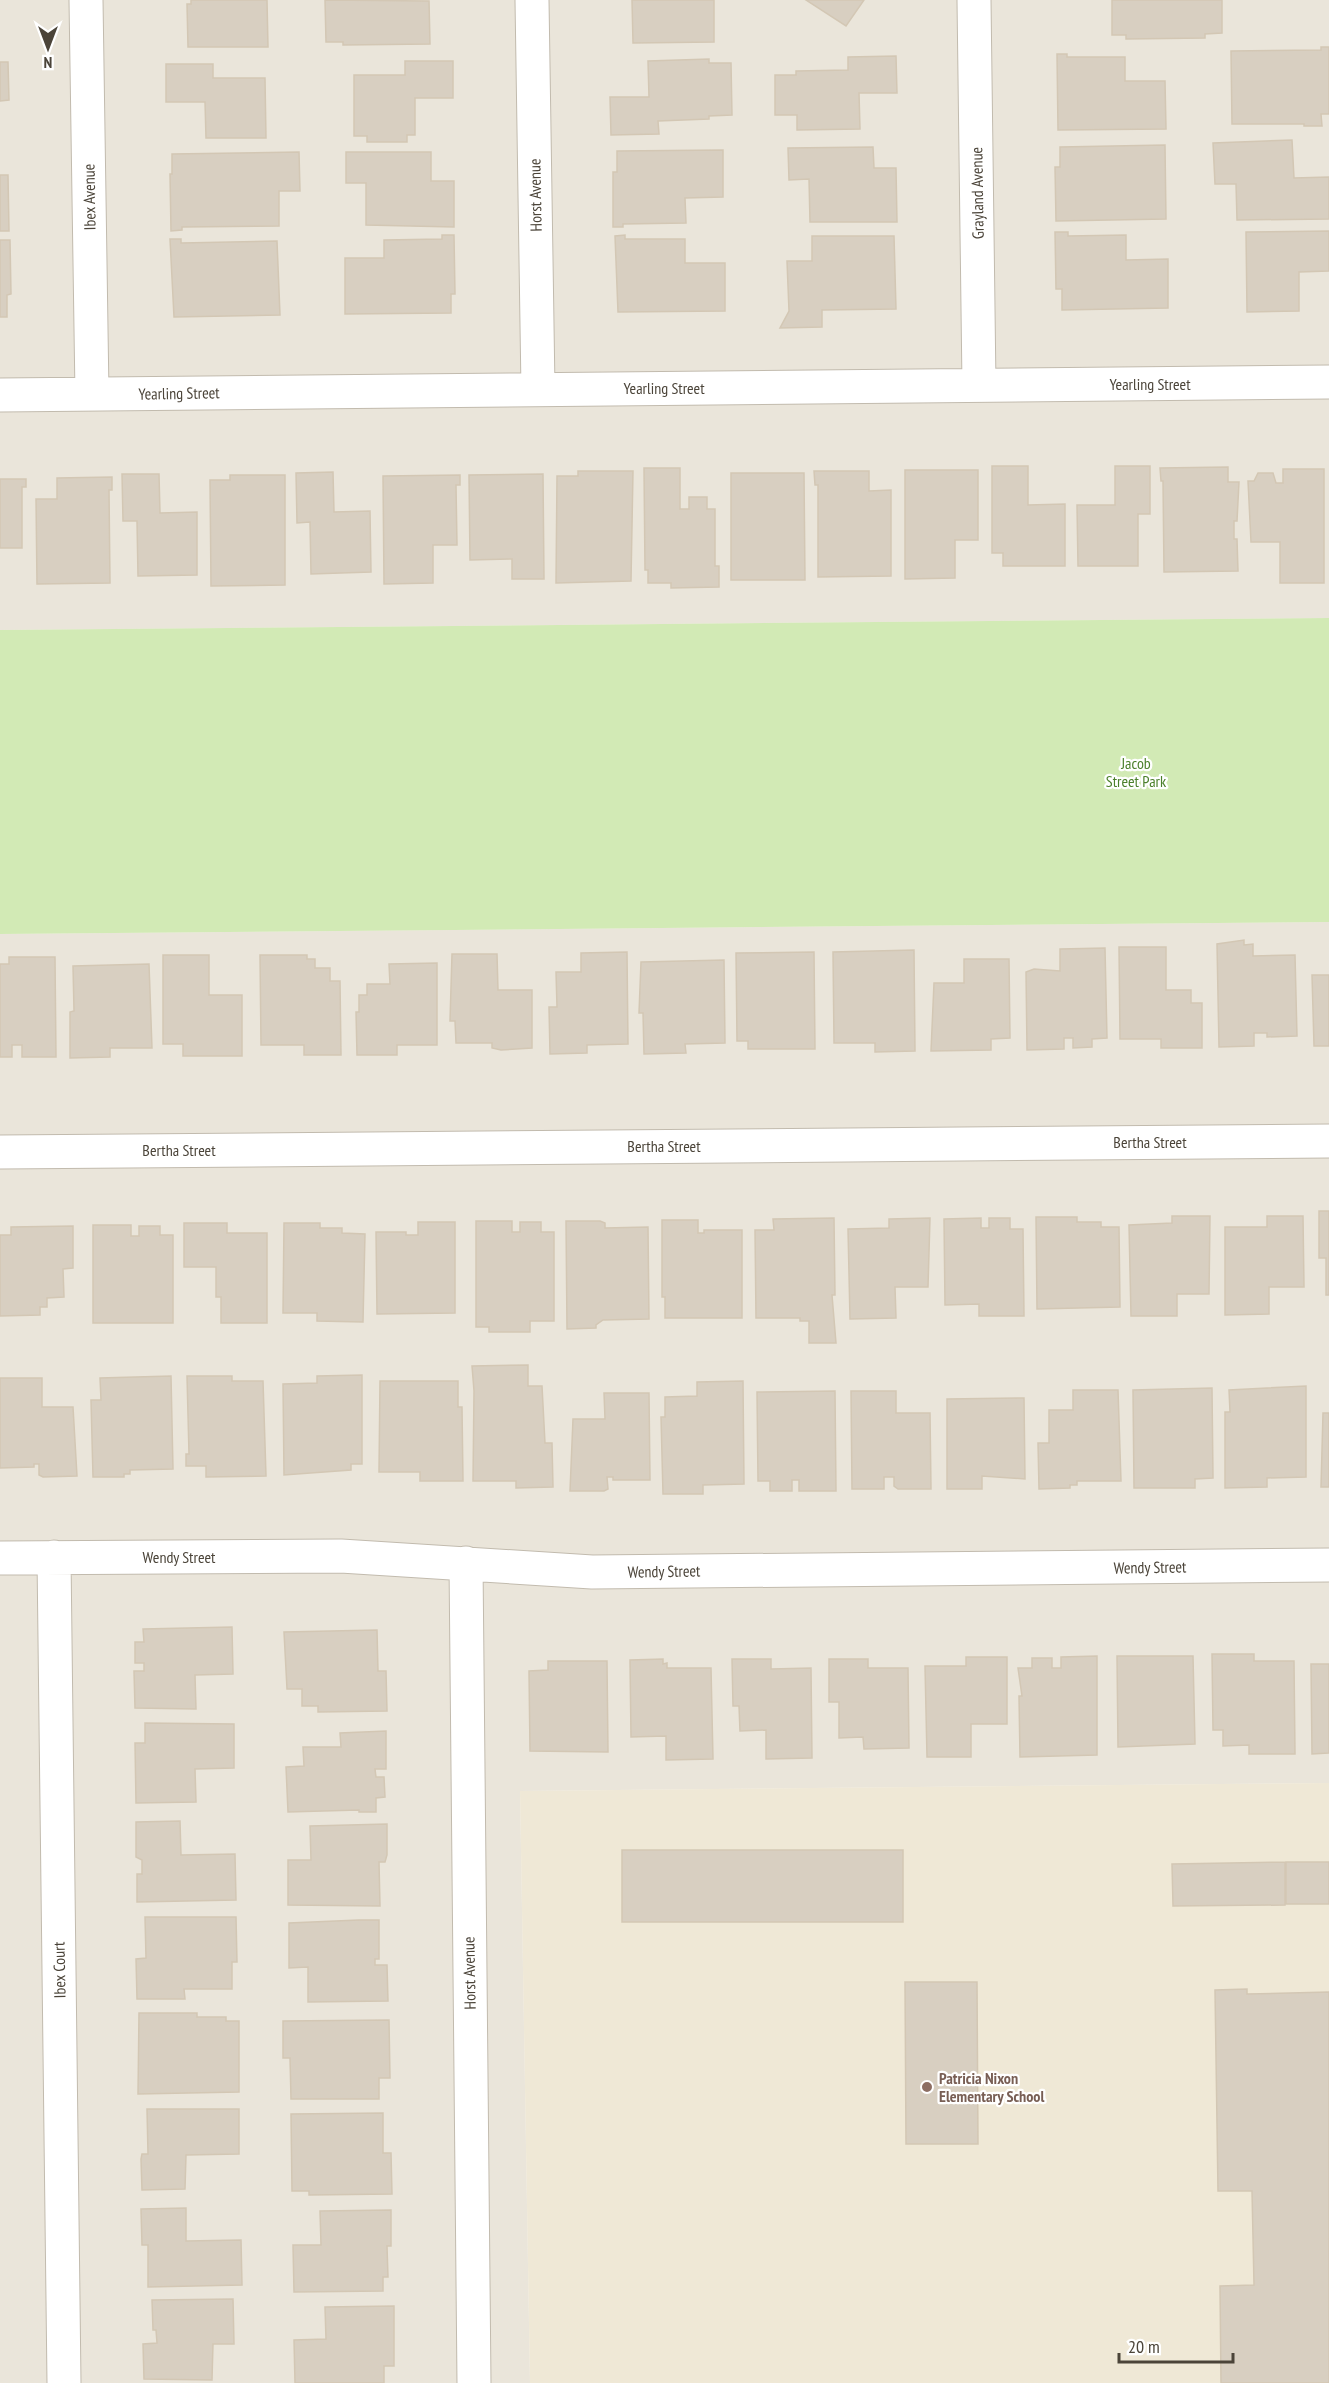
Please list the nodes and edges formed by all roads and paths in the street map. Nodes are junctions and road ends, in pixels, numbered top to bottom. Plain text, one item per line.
1 (86, 0) edge
2 (532, 0) edge
3 (974, 0) edge
4 (1329, 382) edge
5 (979, 385) junction
6 (538, 389) junction
7 (0, 394) edge
8 (92, 394) junction
9 (1329, 1141) edge
10 (0, 1152) edge
11 (54, 1557) junction
12 (0, 1558) edge
13 (466, 1563) junction
14 (1329, 1565) edge
15 (64, 2383) edge
16 (474, 2383) edge

1 - 8 street, Ibex Avenue
2 - 6 street, Horst Avenue
3 - 5 street, Grayland Avenue
4 - 5 street, Yearling Street
5 - 6 street, Yearling Street
6 - 8 street, Yearling Street
7 - 8 street, Yearling Street
9 - 10 street, Bertha Street
11 - 12 street, Wendy Street
11 - 13 street, Wendy Street
11 - 15 street, Ibex Court
13 - 14 street, Wendy Street
13 - 16 street, Horst Avenue

